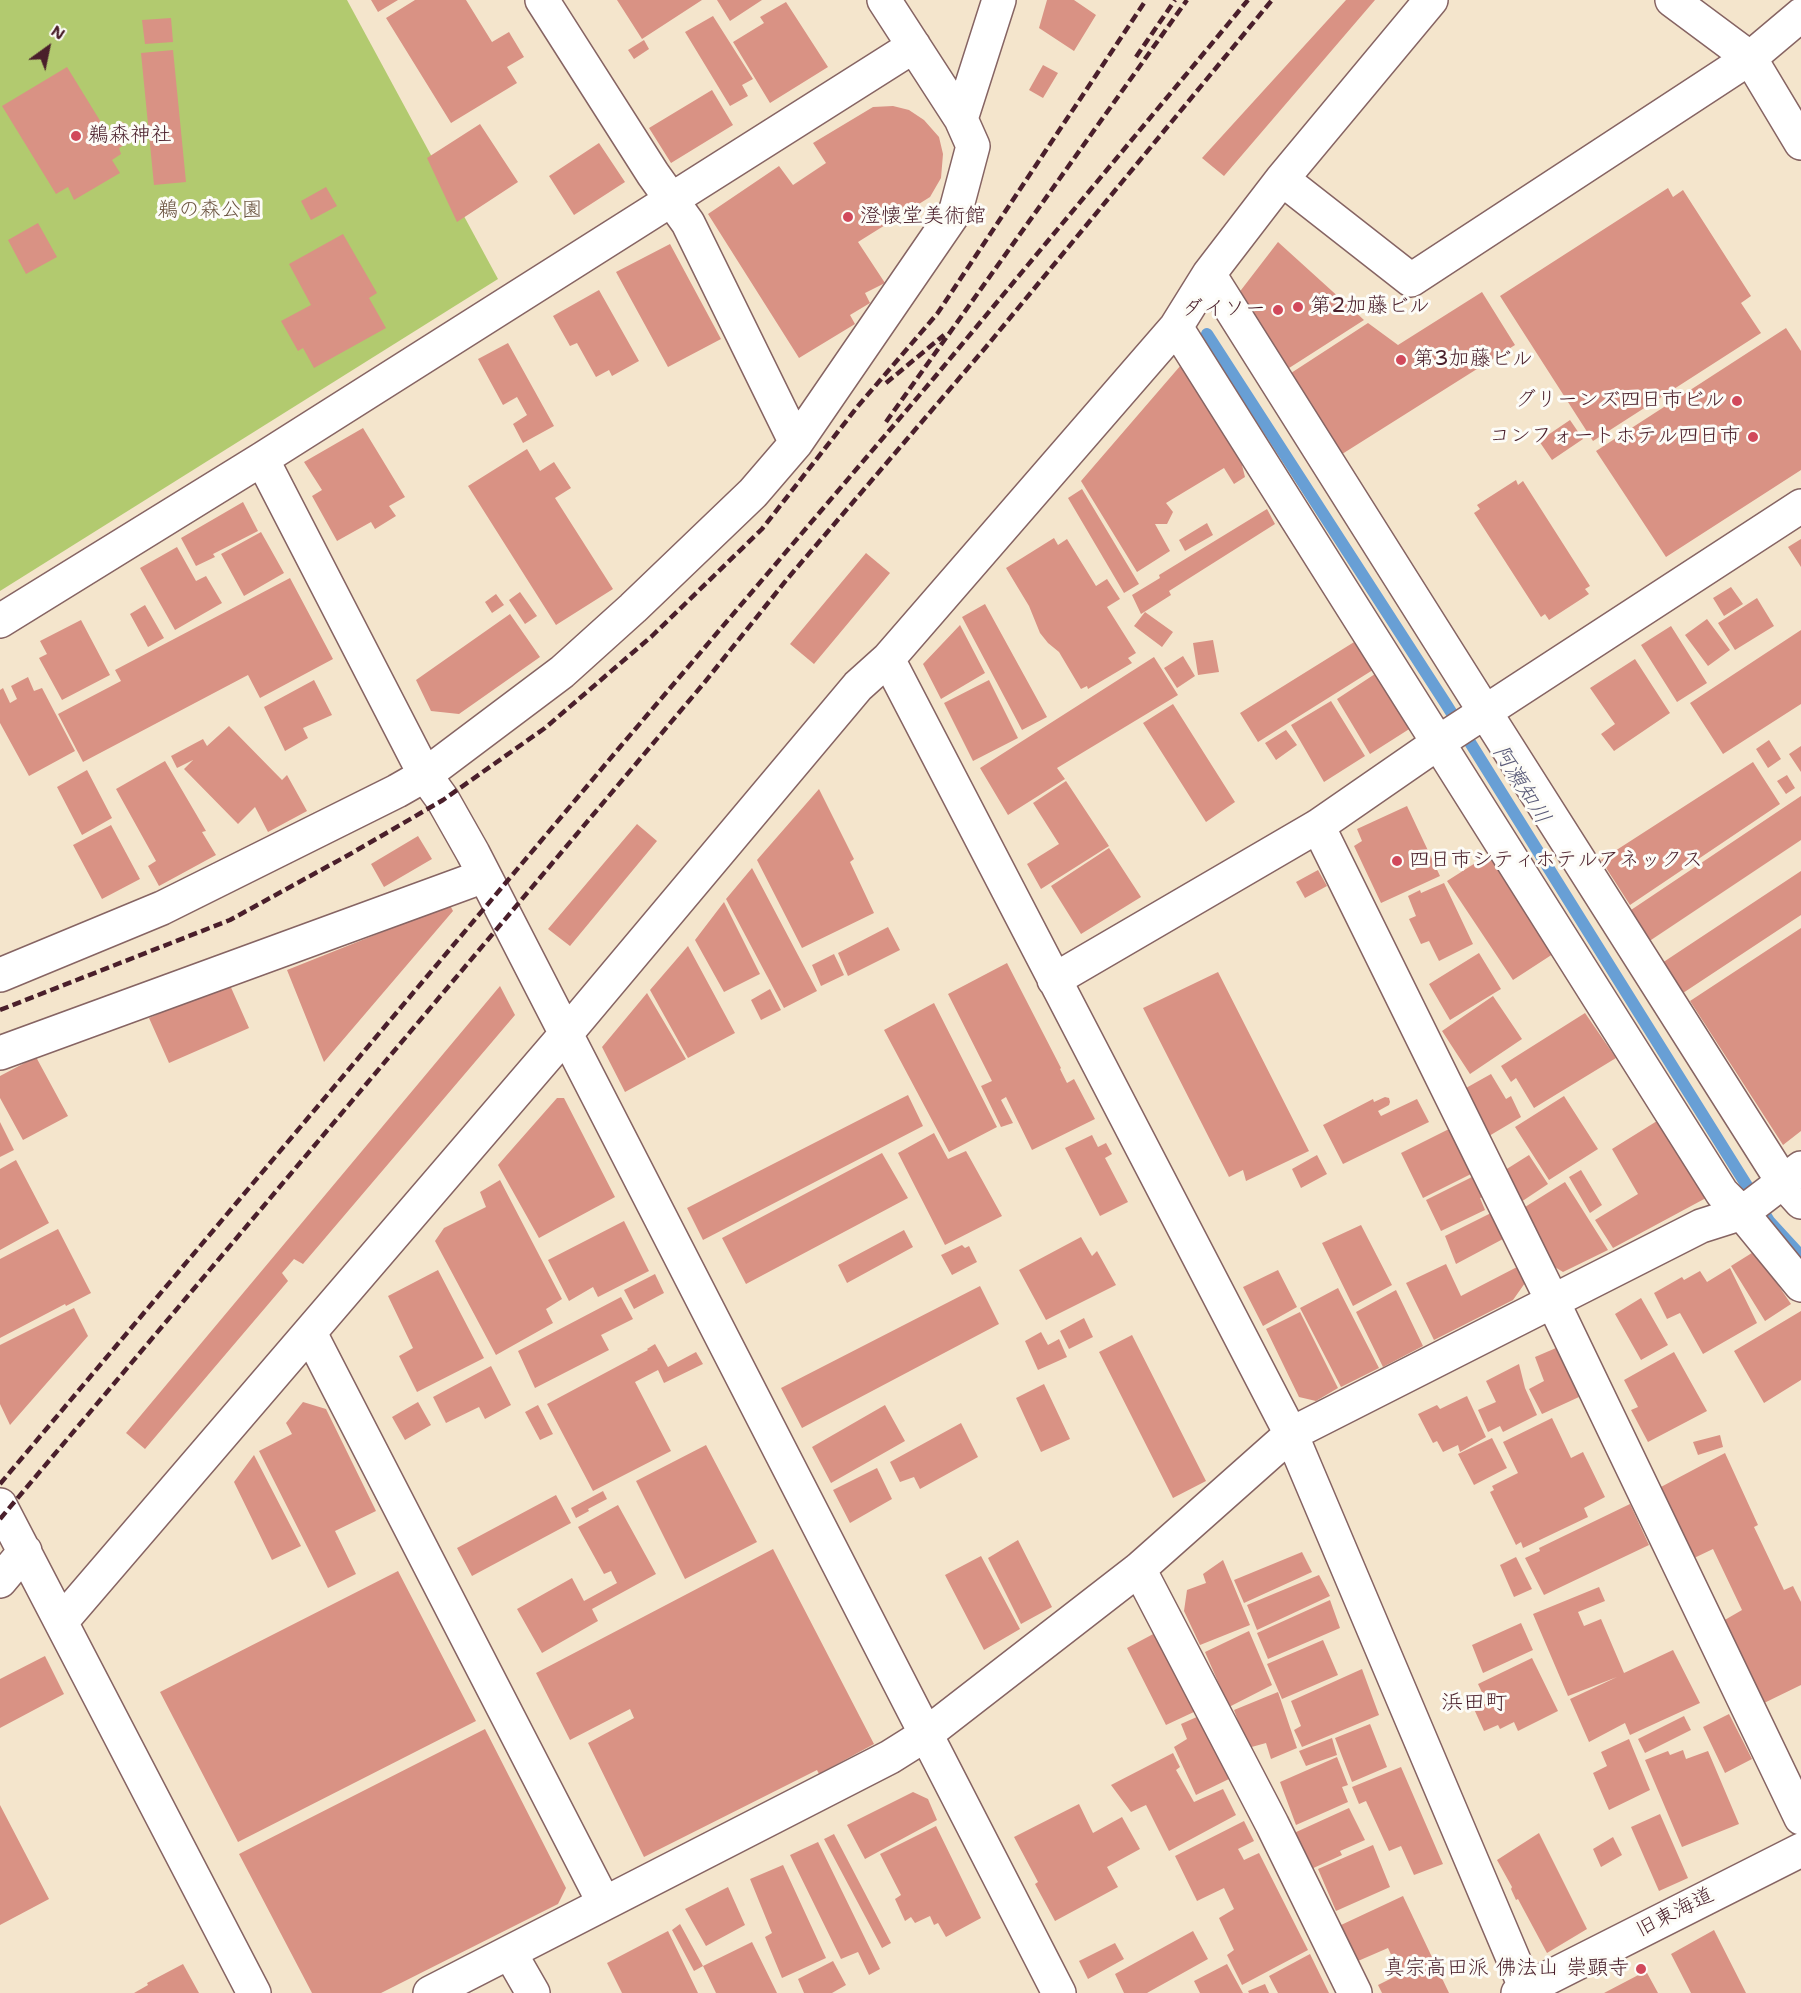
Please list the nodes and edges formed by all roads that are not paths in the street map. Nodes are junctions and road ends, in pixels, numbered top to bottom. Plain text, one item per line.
1 (542, 0) edge
2 (884, 0) edge
3 (999, 0) edge
4 (1431, 0) edge
5 (1672, 0) edge
6 (1801, 15) edge
7 (914, 46) junction
8 (1749, 58) junction
9 (961, 119) junction
10 (1801, 143) edge
11 (1282, 179) junction
12 (671, 200) junction
13 (1209, 274) junction
14 (1176, 327) junction
15 (796, 443) junction
16 (262, 459) junction
17 (1801, 506) edge
18 (0, 621) edge
19 (888, 659) junction
20 (1462, 727) junction
21 (425, 775) junction
22 (1318, 826) junction
23 (484, 876) junction
24 (0, 975) edge
25 (1054, 980) junction
26 (565, 1035) junction
27 (0, 1053) edge
28 (1774, 1194) edge
29 (1801, 1285) edge
30 (1552, 1300) junction
31 (310, 1332) junction
32 (1291, 1434) junction
33 (0, 1505) edge
34 (25, 1551) junction
35 (1139, 1569) junction
36 (0, 1581) edge
37 (61, 1622) junction
38 (925, 1735) junction
39 (1801, 1818) edge
40 (1801, 1850) edge
41 (604, 1903) junction
42 (510, 1953) junction
43 (1522, 1991) edge
44 (254, 1993) edge
45 (430, 1993) edge
46 (533, 1993) edge
47 (1059, 1993) edge
48 (1355, 1993) edge

1 - 12 street
2 - 7 street
3 - 9 street
4 - 11 street
5 - 8 street
6 - 8 street
7 - 9 street
7 - 12 street
8 - 10 street
8 - 11 street
9 - 15 street
11 - 13 street
12 - 15 street
12 - 16 street
13 - 14 street
13 - 20 street
14 - 19 street
14 - 20 street
15 - 21 street
16 - 18 street
16 - 21 street
17 - 20 street
19 - 25 street
19 - 26 street
20 - 22 street
20 - 28 street
20 - 28 street
21 - 23 street
21 - 24 street
22 - 25 street
22 - 30 street
23 - 26 street
23 - 27 street
25 - 32 street
26 - 31 street
26 - 38 street
28 - 29 street
28 - 30 street
30 - 32 street
30 - 39 street
31 - 37 street
31 - 41 street
32 - 35 street
32 - 43 street
33 - 34 street
34 - 36 street
34 - 37 street
35 - 38 street
35 - 48 street
37 - 44 street
38 - 41 street
38 - 47 street
40 - 43 street, 旧東海道
41 - 42 street
42 - 45 street
42 - 46 street

